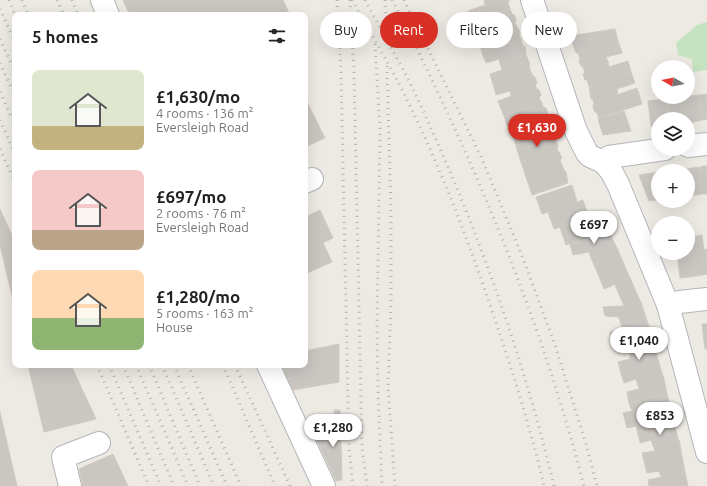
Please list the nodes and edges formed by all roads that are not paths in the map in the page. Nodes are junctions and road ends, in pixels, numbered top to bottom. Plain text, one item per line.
1 (102, 0) edge
2 (532, 0) edge
3 (107, 12) edge
4 (707, 144) edge
5 (695, 145) edge
6 (651, 151) edge
7 (603, 162) junction
8 (707, 299) edge
9 (668, 305) junction
10 (269, 368) edge
11 (99, 443) dead end
12 (707, 452) edge
13 (70, 486) edge
14 (324, 486) edge

1 - 3 street
2 - 7 street
4 - 5 street
6 - 7 street
7 - 9 street
8 - 9 street
9 - 12 street
10 - 14 street
11 - 13 street

